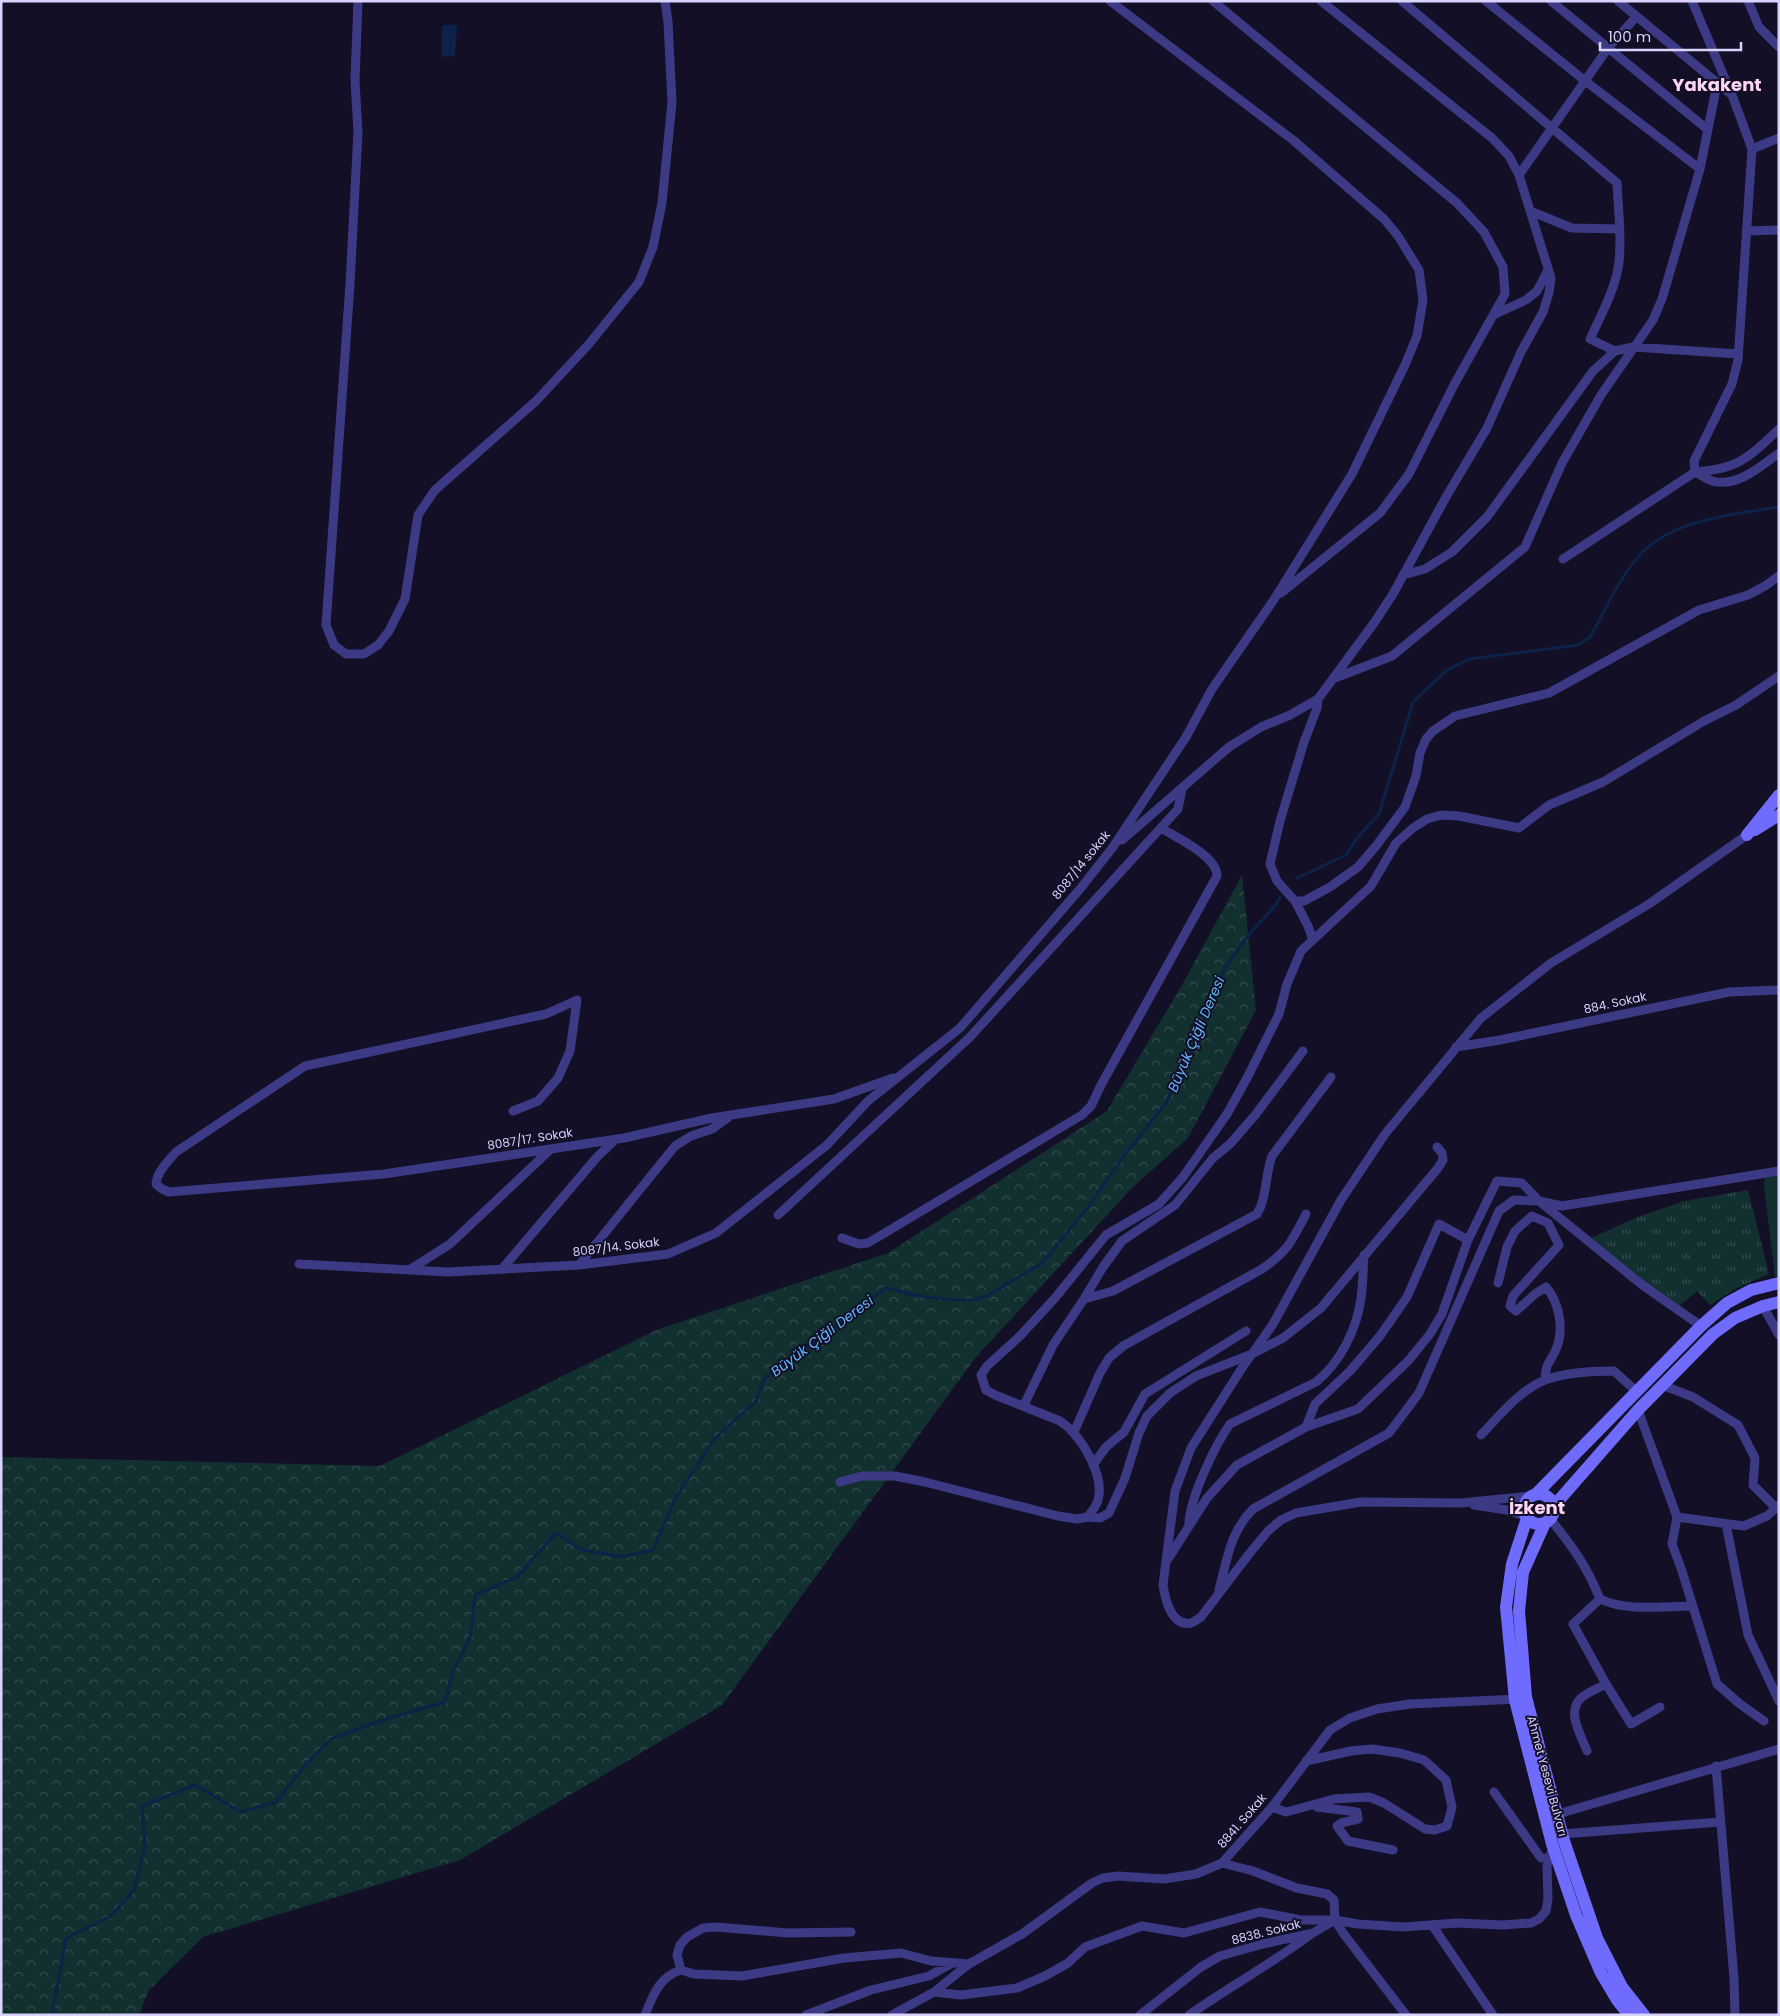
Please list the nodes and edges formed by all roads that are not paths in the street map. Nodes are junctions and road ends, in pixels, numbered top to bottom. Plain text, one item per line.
1 (358, 1) edge
2 (665, 1) edge
3 (1110, 1) edge
4 (1213, 1) edge
5 (1321, 1) edge
6 (1402, 1) edge
7 (1486, 1) edge
8 (1551, 1) edge
9 (1618, 1) edge
10 (1692, 1) edge
11 (1748, 1) edge
12 (1636, 17) junction
13 (1779, 47) edge
14 (1608, 48) junction
15 (1584, 80) junction
16 (1717, 84) junction
17 (1732, 95) junction
18 (1551, 128) junction
19 (1708, 129) junction
20 (1779, 138) edge
21 (1752, 149) junction
22 (1700, 169) junction
23 (1519, 175) junction
24 (1530, 211) junction
25 (1620, 228) junction
26 (1779, 230) edge
27 (1747, 231) junction
28 (1548, 270) junction
29 (1493, 315) junction
30 (1633, 346) junction
31 (1614, 351) junction
32 (1738, 354) junction
33 (1779, 429) edge
34 (1779, 453) edge
35 (1695, 472) junction
36 (1563, 559) dead end
37 (1403, 575) junction
38 (1779, 576) edge
39 (1275, 598) junction
40 (1779, 676) edge
41 (1333, 680) junction
42 (1318, 699) junction
43 (1182, 789) junction
44 (1779, 795) edge
45 (1779, 816) edge
46 (1161, 828) junction
47 (1747, 835) junction
48 (1113, 847) junction
49 (1295, 901) junction
50 (1312, 940) junction
51 (1779, 990) edge
52 (1456, 1048) junction
53 (1303, 1051) dead end
54 (904, 1074) junction
55 (1331, 1077) dead end
56 (513, 1111) dead end
57 (730, 1116) junction
58 (615, 1139) junction
59 (1437, 1147) dead end
60 (551, 1149) junction
61 (1779, 1172) edge
62 (1539, 1201) junction
63 (1306, 1214) dead end
64 (778, 1215) dead end
65 (842, 1238) dead end
66 (1468, 1240) junction
67 (1364, 1255) junction
68 (299, 1264) dead end
69 (579, 1265) junction
70 (502, 1269) junction
71 (409, 1271) junction
72 (1779, 1283) edge
73 (1498, 1284) dead end
74 (1084, 1299) junction
75 (1779, 1302) edge
76 (1763, 1306) junction
77 (1701, 1326) junction
78 (1246, 1331) dead end
79 (1779, 1335) edge
80 (1252, 1354) junction
81 (1545, 1380) junction
82 (1662, 1385) junction
83 (1636, 1390) junction
84 (1024, 1405) junction
85 (1638, 1410) junction
86 (1306, 1426) junction
87 (1074, 1432) junction
88 (1481, 1435) dead end
89 (1093, 1465) junction
90 (840, 1482) dead end
91 (1533, 1496) junction
92 (1462, 1503) junction
93 (1777, 1506) edge
94 (1549, 1516) junction
95 (1088, 1517) junction
96 (1526, 1517) junction
97 (1677, 1517) junction
98 (1726, 1524) junction
99 (1188, 1525) junction
100 (1166, 1562) junction
101 (1218, 1595) junction
102 (1600, 1599) junction
103 (1693, 1606) junction
104 (1606, 1684) junction
105 (1521, 1699) junction
106 (1779, 1702) edge
107 (1660, 1706) dead end
108 (1764, 1721) dead end
109 (1779, 1749) edge
110 (1587, 1751) dead end
111 (1306, 1761) junction
112 (1716, 1766) junction
113 (1494, 1792) dead end
114 (1309, 1806) junction
115 (1272, 1807) junction
116 (1558, 1814) junction
117 (1720, 1822) junction
118 (1559, 1840) junction
119 (1393, 1850) dead end
120 (1550, 1858) junction
121 (1222, 1863) junction
122 (1335, 1920) junction
123 (1432, 1925) junction
124 (851, 1932) dead end
125 (1314, 1933) junction
126 (952, 1963) junction
127 (969, 1964) junction
128 (681, 1970) junction
129 (934, 1992) junction
130 (1402, 2013) edge
131 (645, 2015) edge
132 (806, 2015) edge
133 (892, 2015) edge
134 (1140, 2015) edge
135 (1189, 2015) edge
136 (1493, 2015) edge
137 (1629, 2015) edge
138 (1644, 2015) edge
139 (1735, 2015) edge

1 - 2 street
3 - 39 street
4 - 29 street
5 - 23 street
6 - 18 street
7 - 15 street
8 - 14 street
9 - 12 street
10 - 17 street
11 - 13 street
12 - 14 street
12 - 16 street
14 - 15 street
14 - 19 street
15 - 18 street
15 - 22 street
16 - 17 street
16 - 19 street
17 - 21 street
18 - 23 street
18 - 25 street
19 - 22 street
20 - 21 street
21 - 27 street
22 - 30 street
23 - 24 street
24 - 25 street
24 - 28 street
25 - 31 street
26 - 27 street
27 - 32 street
28 - 29 street
28 - 37 street
29 - 39 street
30 - 31 street
30 - 32 street
30 - 41 street
31 - 37 street
32 - 35 street
33 - 35 street
34 - 35 street
35 - 36 street
37 - 41 street
38 - 49 street
39 - 48 street, 8087/14 sokak
40 - 50 street
41 - 42 street
42 - 43 street
42 - 49 street
43 - 46 street
43 - 48 street
44 - 47 street
45 - 47 street
46 - 64 street
46 - 65 street
47 - 52 street
48 - 54 street, 8087/14 sokak
49 - 50 street
50 - 84 street
51 - 52 street, 884. Sokak
52 - 80 street
53 - 74 street
54 - 57 street, 8087/17. Sokak
54 - 69 street, 8087/14. Sokak
55 - 74 street
56 - 60 street, 8087/17. Sokak
57 - 58 street, 8087/17. Sokak
57 - 69 street
58 - 60 street, 8087/17. Sokak
58 - 70 street
59 - 67 street
60 - 71 street
61 - 62 street
62 - 66 street
62 - 77 street
62 - 101 street
63 - 87 street
66 - 86 street
66 - 86 street
67 - 80 street
67 - 99 street
68 - 71 street, 8087/14. Sokak
69 - 70 street, 8087/14. Sokak
70 - 71 street, 8087/14. Sokak
72 - 77 street
73 - 81 street
74 - 84 street
75 - 76 street, Ahmet Yesevi Bulvarı
76 - 79 street
76 - 82 street, Ahmet Yesevi Bulvarı
77 - 83 street
78 - 89 street
80 - 95 street
80 - 100 street
81 - 83 street
81 - 88 street
82 - 85 street, Ahmet Yesevi Bulvarı
82 - 93 street
83 - 91 street
84 - 87 street
85 - 94 street, Ahmet Yesevi Bulvarı
85 - 97 street
86 - 99 street
87 - 89 street
89 - 95 street
90 - 95 street
91 - 92 street
91 - 94 street
91 - 96 street
92 - 96 street
92 - 101 street
93 - 98 street
94 - 96 street
94 - 102 street
94 - 105 street, Ahmet Yesevi Bulvarı
96 - 105 street
97 - 98 street
97 - 103 street
98 - 106 street
99 - 100 street
100 - 101 street
102 - 103 street
102 - 104 street
103 - 108 street
104 - 107 street
104 - 110 street
105 - 111 street, 8841. Sokak
105 - 116 street, Ahmet Yesevi Bulvarı
105 - 118 street
109 - 112 street
111 - 114 street
111 - 115 street, 8841. Sokak
112 - 116 street
112 - 117 street
113 - 120 street
114 - 115 street
114 - 119 street
115 - 121 street, 8841. Sokak
116 - 118 street, Ahmet Yesevi Bulvarı
117 - 118 street
117 - 139 street
118 - 120 street
118 - 137 street
118 - 138 street, Ahmet Yesevi Bulvarı
120 - 123 street
121 - 122 street
121 - 127 street, 8841. Sokak
122 - 123 street
122 - 125 street, 8838. Sokak
122 - 129 street
122 - 130 street
123 - 136 street
124 - 128 street
125 - 134 street, 8838. Sokak
125 - 135 street
126 - 127 street
126 - 128 street
126 - 132 street
127 - 129 street, 8841. Sokak
128 - 131 street
129 - 133 street, 8841. Sokak

